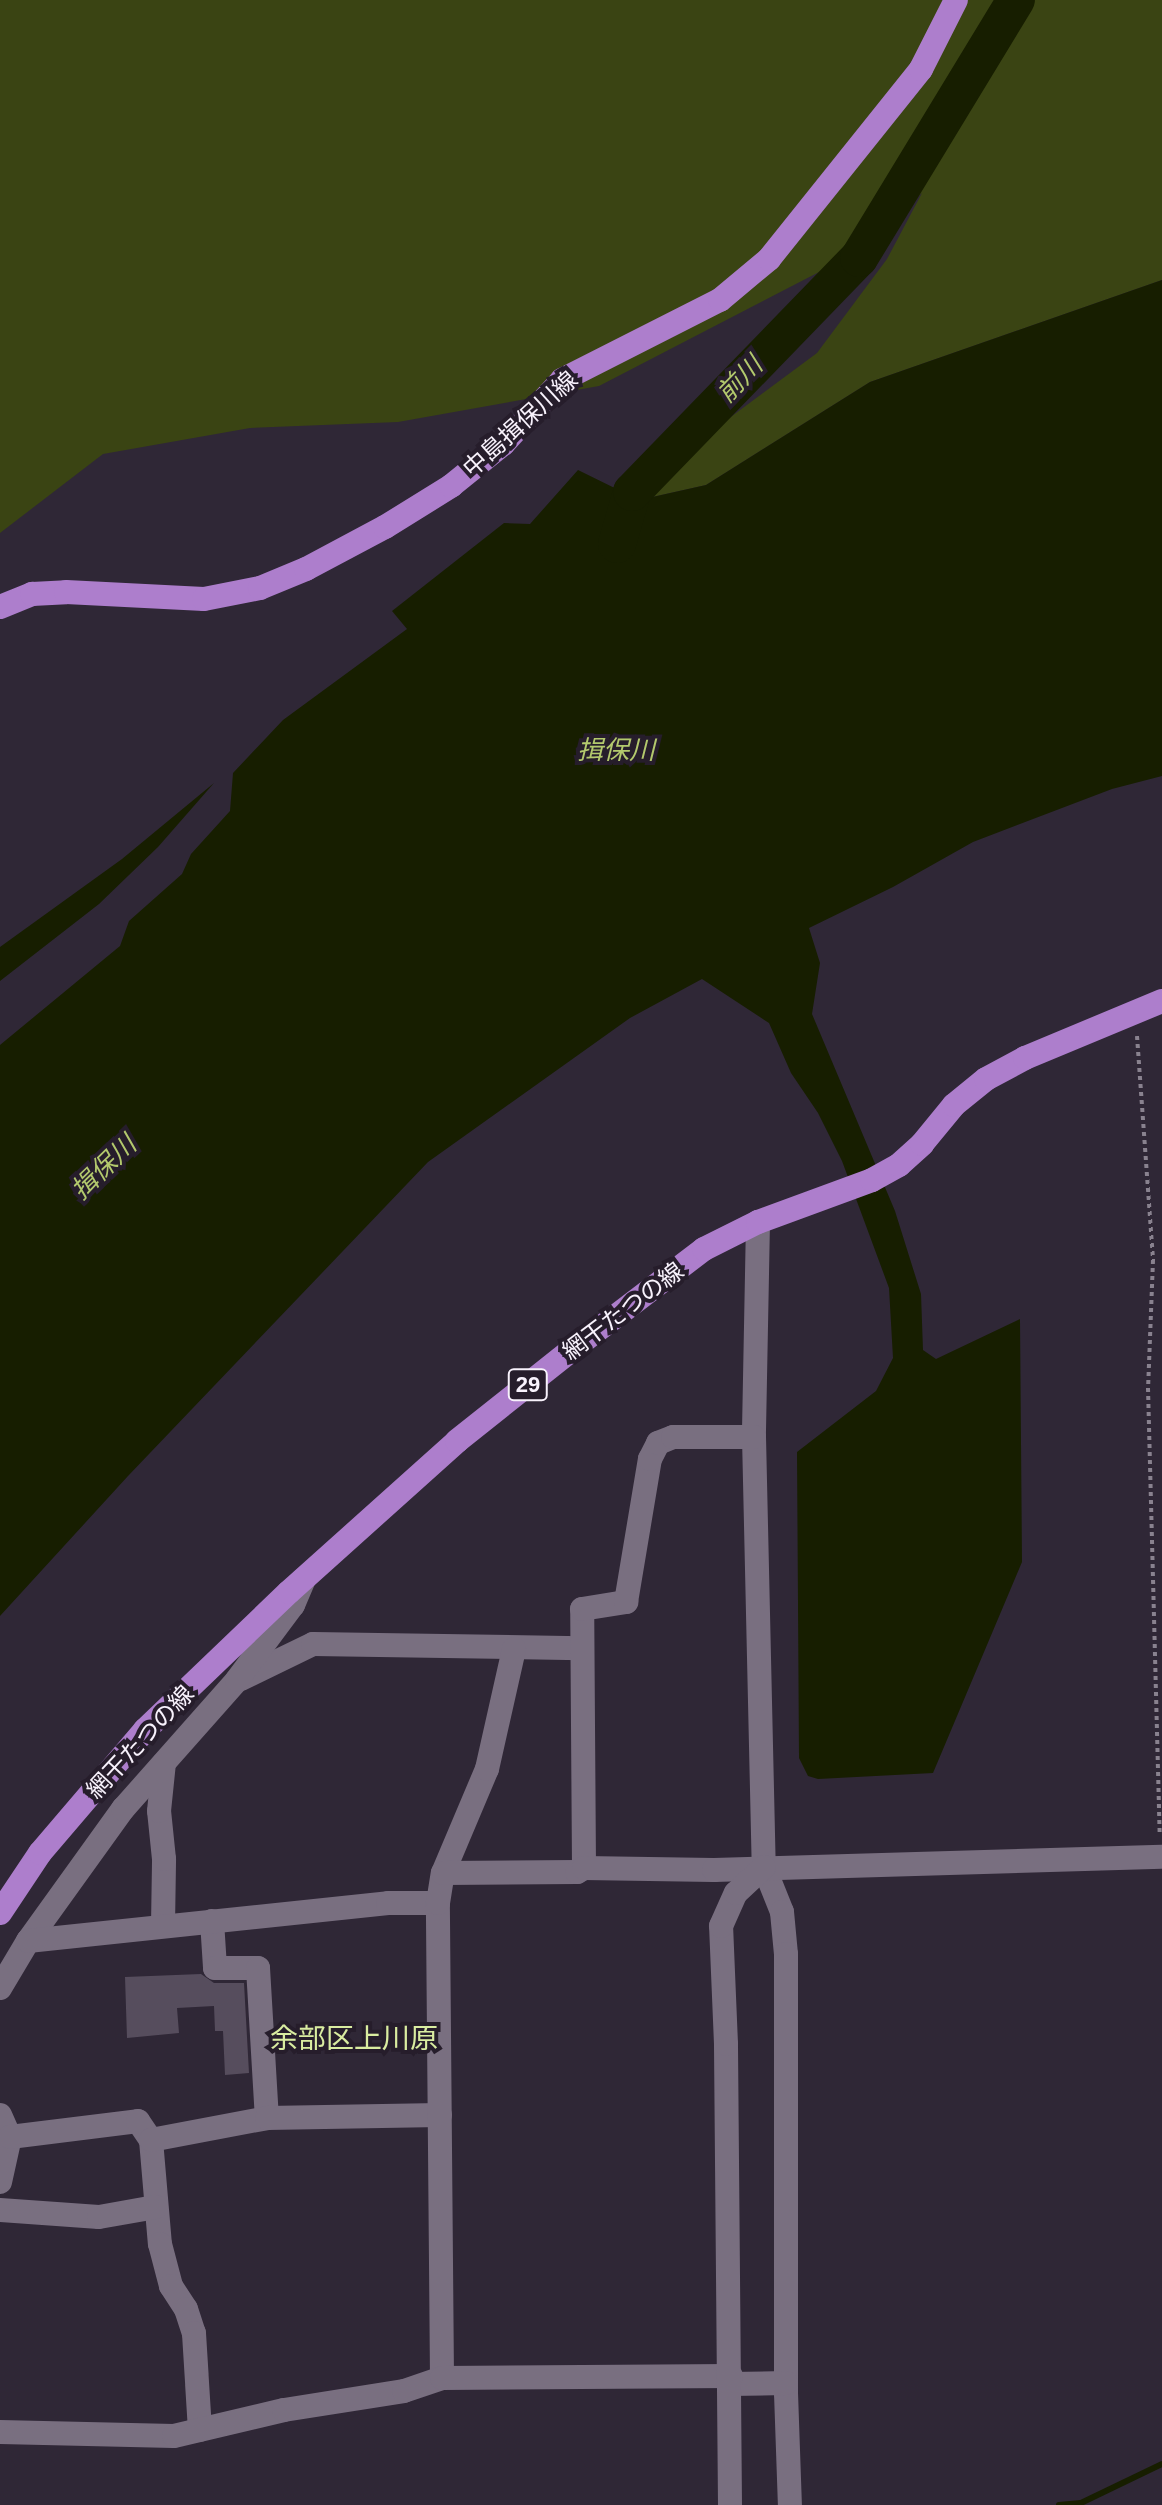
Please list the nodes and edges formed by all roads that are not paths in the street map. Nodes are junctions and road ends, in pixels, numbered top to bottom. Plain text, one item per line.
1 (956, 0) edge
2 (0, 607) edge
3 (1162, 1001) edge
4 (758, 1222) junction
5 (754, 1437) junction
6 (304, 1579) junction
7 (582, 1648) junction
8 (514, 1649) junction
9 (237, 1680) junction
10 (164, 1763) junction
11 (1161, 1857) edge
12 (764, 1867) junction
13 (584, 1868) junction
14 (443, 1873) junction
15 (438, 1903) junction
16 (0, 1913) edge
17 (212, 1921) junction
18 (163, 1926) junction
19 (28, 1941) junction
20 (0, 1988) edge
21 (440, 2115) junction
22 (267, 2118) junction
23 (5, 2126) edge
24 (151, 2140) junction
25 (0, 2182) edge
26 (156, 2207) junction
27 (0, 2210) edge
28 (442, 2378) junction
29 (730, 2380) junction
30 (786, 2383) junction
31 (200, 2430) junction
32 (0, 2432) edge
33 (730, 2505) edge
34 (790, 2505) edge

1 - 2 main road, 中島揖保川線
3 - 4 main road, 網干たつの線 / 29
4 - 5 street
4 - 6 main road, 網干たつの線 / 29
5 - 7 street
5 - 12 street
6 - 9 street
6 - 16 main road, 網干たつの線 / 29
7 - 8 street
7 - 13 street
8 - 9 street
8 - 14 street
9 - 10 street
10 - 18 street
10 - 19 street
11 - 12 street
12 - 13 street
12 - 29 street
12 - 30 street
13 - 14 street
14 - 15 street
15 - 17 street
15 - 21 street
17 - 18 street
17 - 22 street
18 - 19 street
19 - 20 street
21 - 22 street
21 - 28 street
22 - 24 street
23 - 24 street
23 - 25 street
24 - 26 street
26 - 27 street
26 - 31 street
28 - 29 street
28 - 31 street
29 - 30 street
29 - 33 street
30 - 34 street
31 - 32 street

